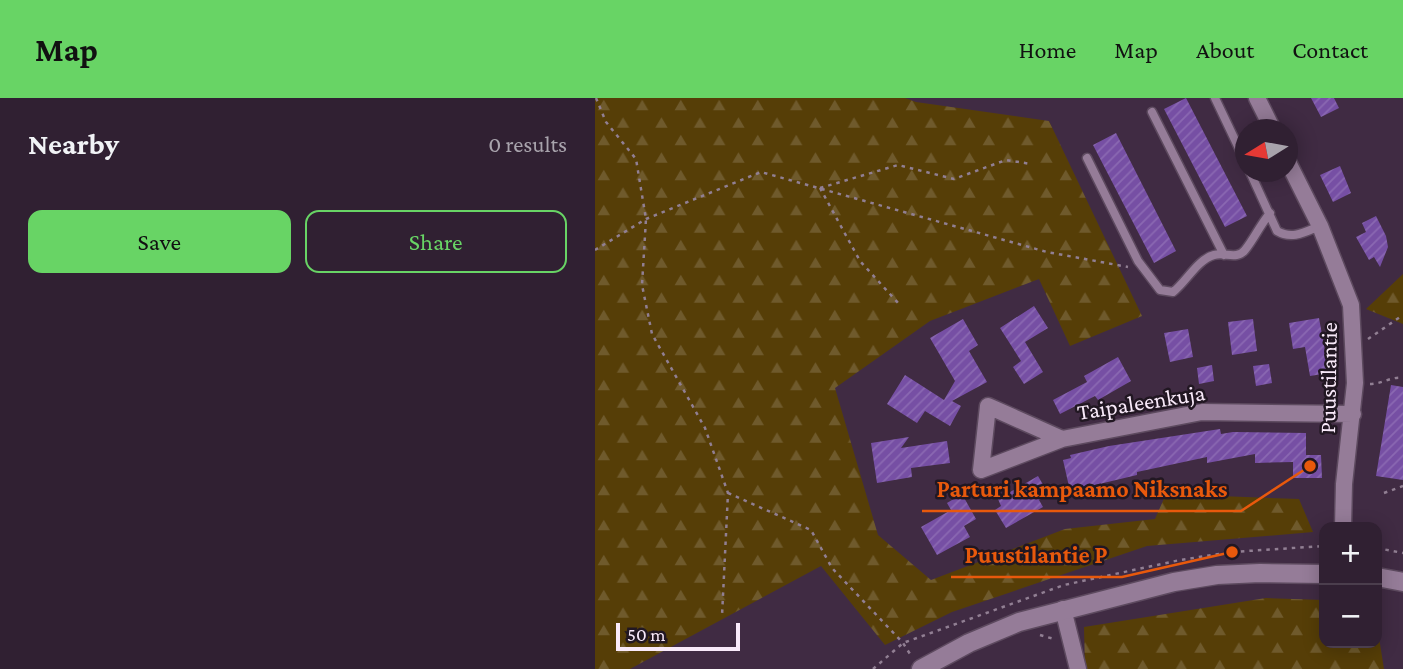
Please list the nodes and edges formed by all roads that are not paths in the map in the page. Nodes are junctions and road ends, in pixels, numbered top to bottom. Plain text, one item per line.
1 (1215, 98) edge
2 (1257, 98) edge
3 (1152, 113) dead end
4 (1268, 119) edge
5 (1235, 140) edge
6 (1087, 158) dead end
7 (1255, 182) edge
8 (1298, 182) edge
9 (1270, 213) junction
10 (1320, 226) junction
11 (1224, 255) junction
12 (1353, 414) junction
13 (1062, 439) junction
14 (1343, 522) edge
15 (1319, 574) edge
16 (1382, 578) edge
17 (1403, 582) edge
18 (1063, 609) junction
19 (918, 665) edge
20 (1078, 669) edge

1 - 5 lane
2 - 4 street
3 - 11 lane
6 - 11 lane
7 - 9 lane
8 - 10 street, Puustilantie
9 - 10 lane
9 - 11 lane
10 - 12 street, Puustilantie
12 - 13 street, Taipaleenkuja
12 - 14 street, Puustilantie
13 - 13 street, Taipaleenkuja
15 - 18 main road
16 - 17 main road
18 - 19 main road
18 - 20 street

